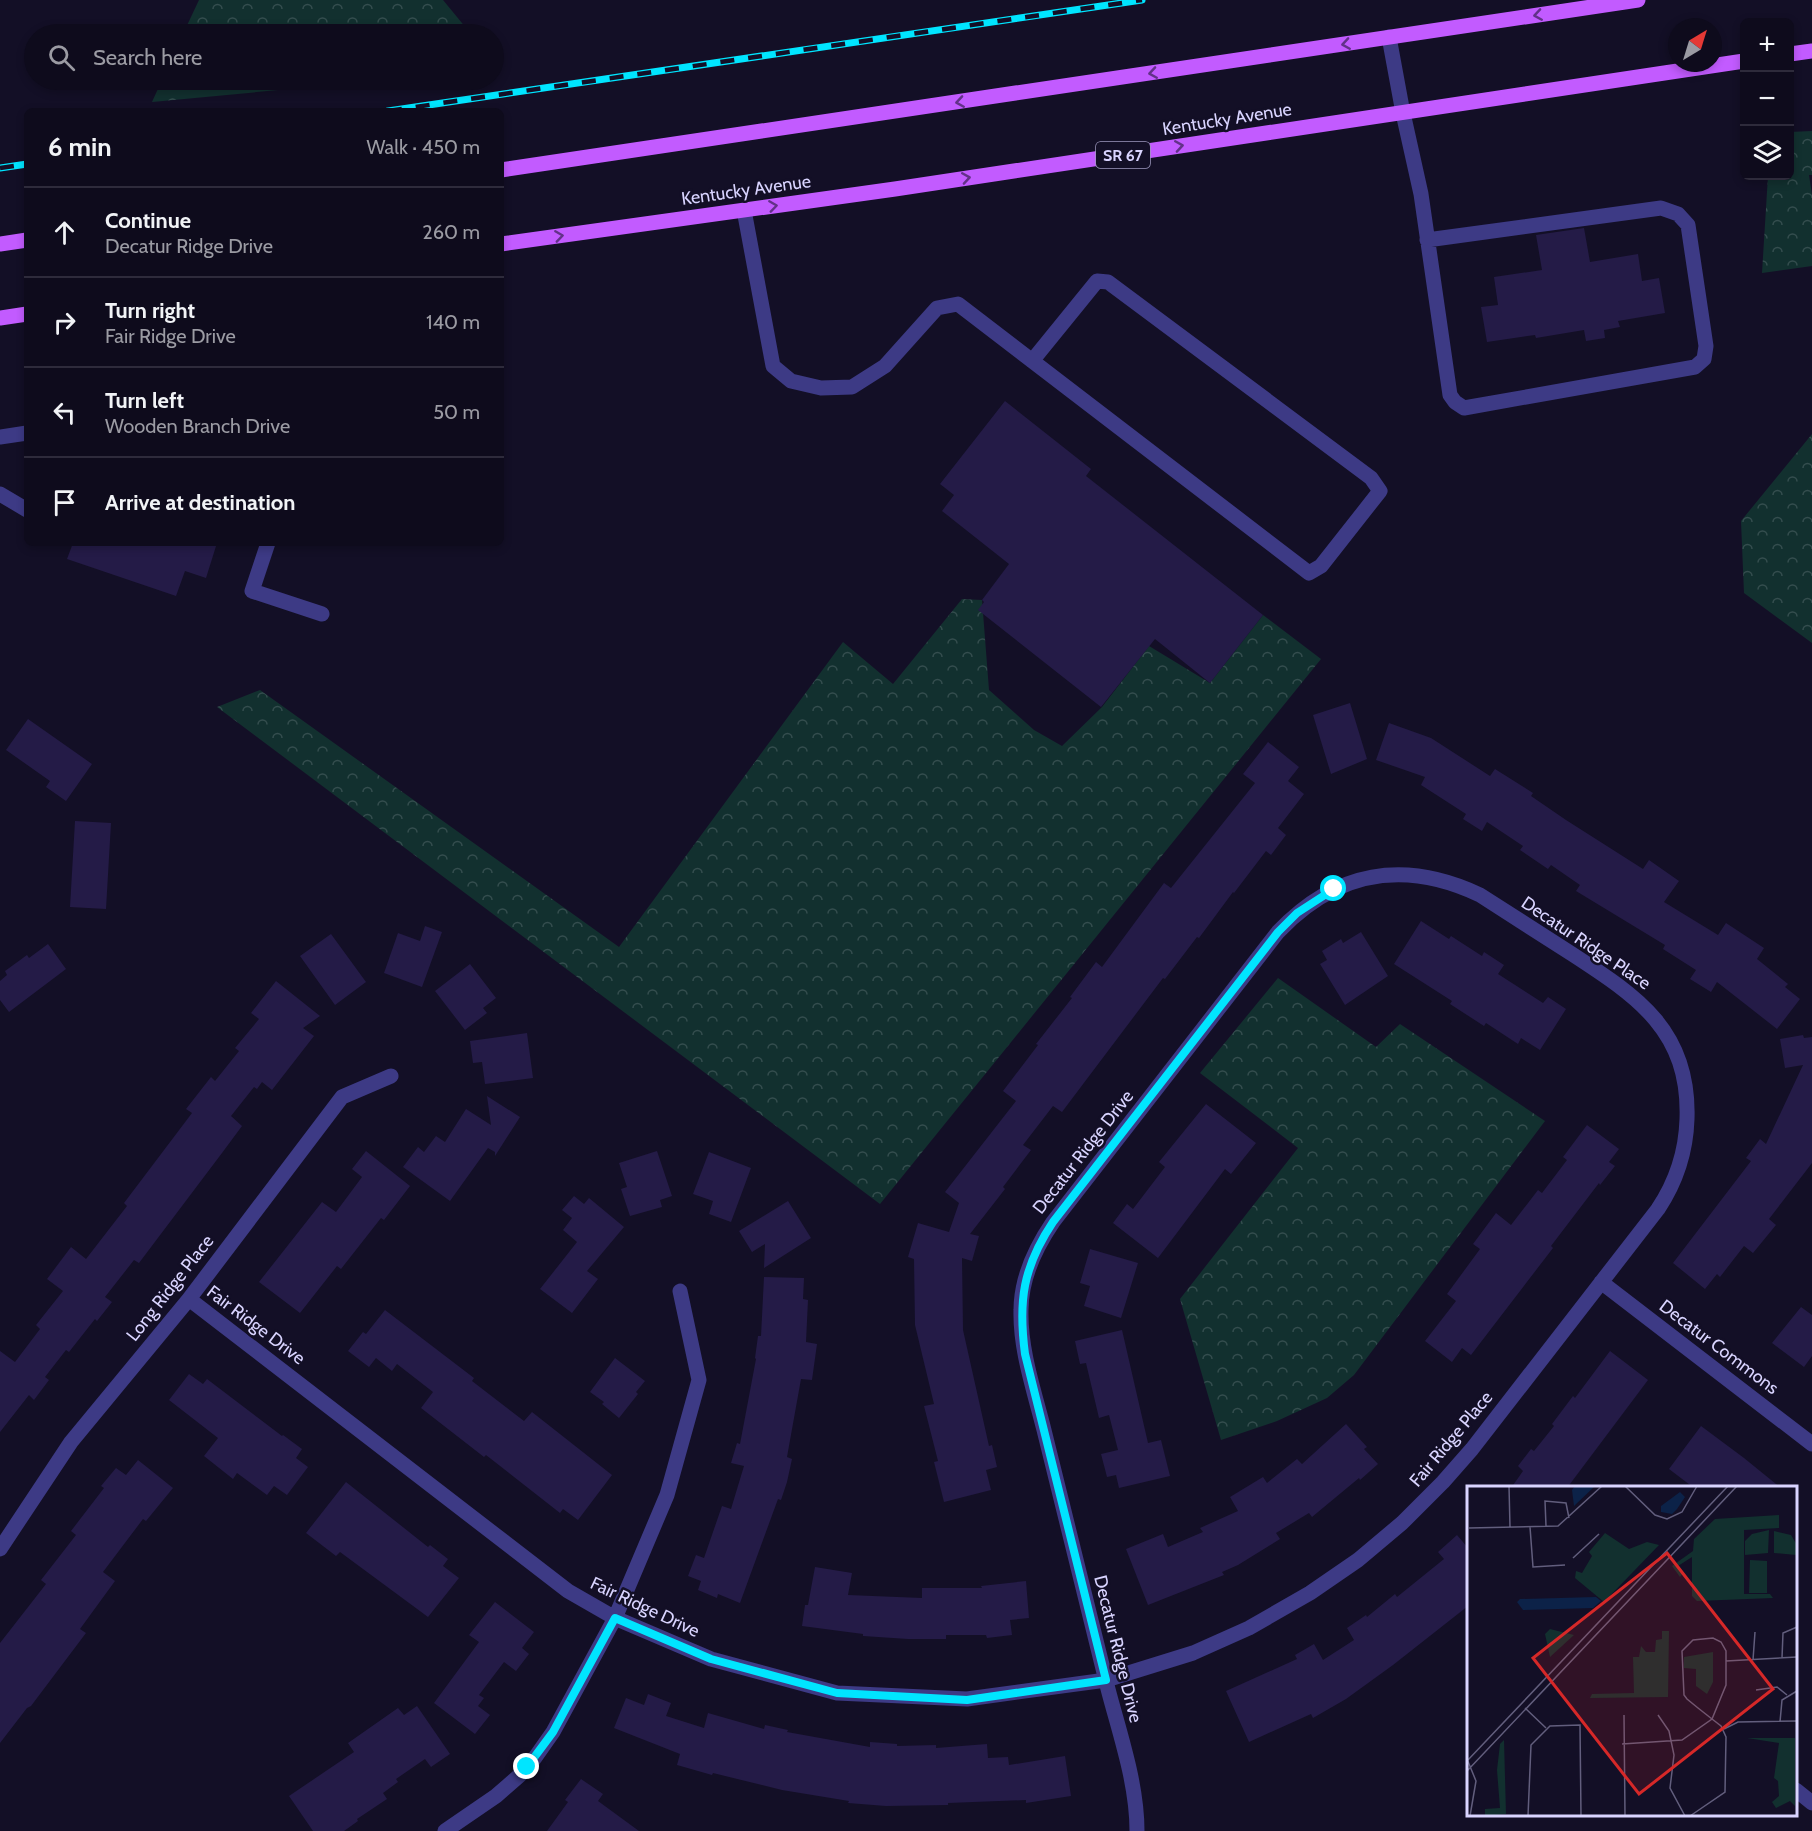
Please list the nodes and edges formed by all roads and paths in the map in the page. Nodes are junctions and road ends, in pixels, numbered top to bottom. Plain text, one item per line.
1 (1638, 0) edge
2 (1389, 37) junction
3 (1812, 51) edge
4 (1794, 53) edge
5 (1740, 62) edge
6 (1403, 112) junction
7 (504, 170) edge
8 (744, 210) junction
9 (24, 240) edge
10 (1427, 240) junction
11 (0, 243) edge
12 (504, 244) edge
13 (24, 314) edge
14 (0, 318) edge
15 (1032, 361) junction
16 (24, 433) edge
17 (0, 437) edge
18 (0, 494) edge
19 (24, 508) edge
20 (267, 546) edge
21 (322, 614) dead end
22 (1420, 876) joint
23 (392, 1076) dead end
24 (1686, 1090) joint
25 (1601, 1282) junction
26 (680, 1291) dead end
27 (189, 1299) junction
28 (1812, 1444) edge
29 (0, 1549) edge
30 (615, 1618) junction
31 (1106, 1680) junction
32 (1797, 1791) edge
33 (1812, 1803) edge
34 (445, 1831) edge
35 (1137, 1831) edge

1 -> 2 main road
2 - 6 street
2 -> 7 main road
3 - 4 main road
5 - 6 main road, Kentucky Avenue / SR 67
8 -> 6 main road, Kentucky Avenue / SR 67
6 - 10 street
12 -> 8 main road, Kentucky Avenue / SR 67
8 - 15 street
9 - 11 main road
10 - 10 street
13 - 14 main road
15 - 15 street
16 - 17 street
18 - 19 street
20 - 21 street
22 - 24 street, Decatur Ridge Place
22 - 31 street, Decatur Ridge Drive
23 - 27 street, Long Ridge Place
24 - 25 street, Fair Ridge Place
25 - 28 street, Decatur Commons
25 - 31 street, Fair Ridge Place
26 - 30 street
27 - 29 street, Long Ridge Place
27 - 30 street, Fair Ridge Drive
30 - 31 street, Fair Ridge Drive
30 - 34 street
31 - 35 street, Decatur Ridge Drive
32 - 33 street

